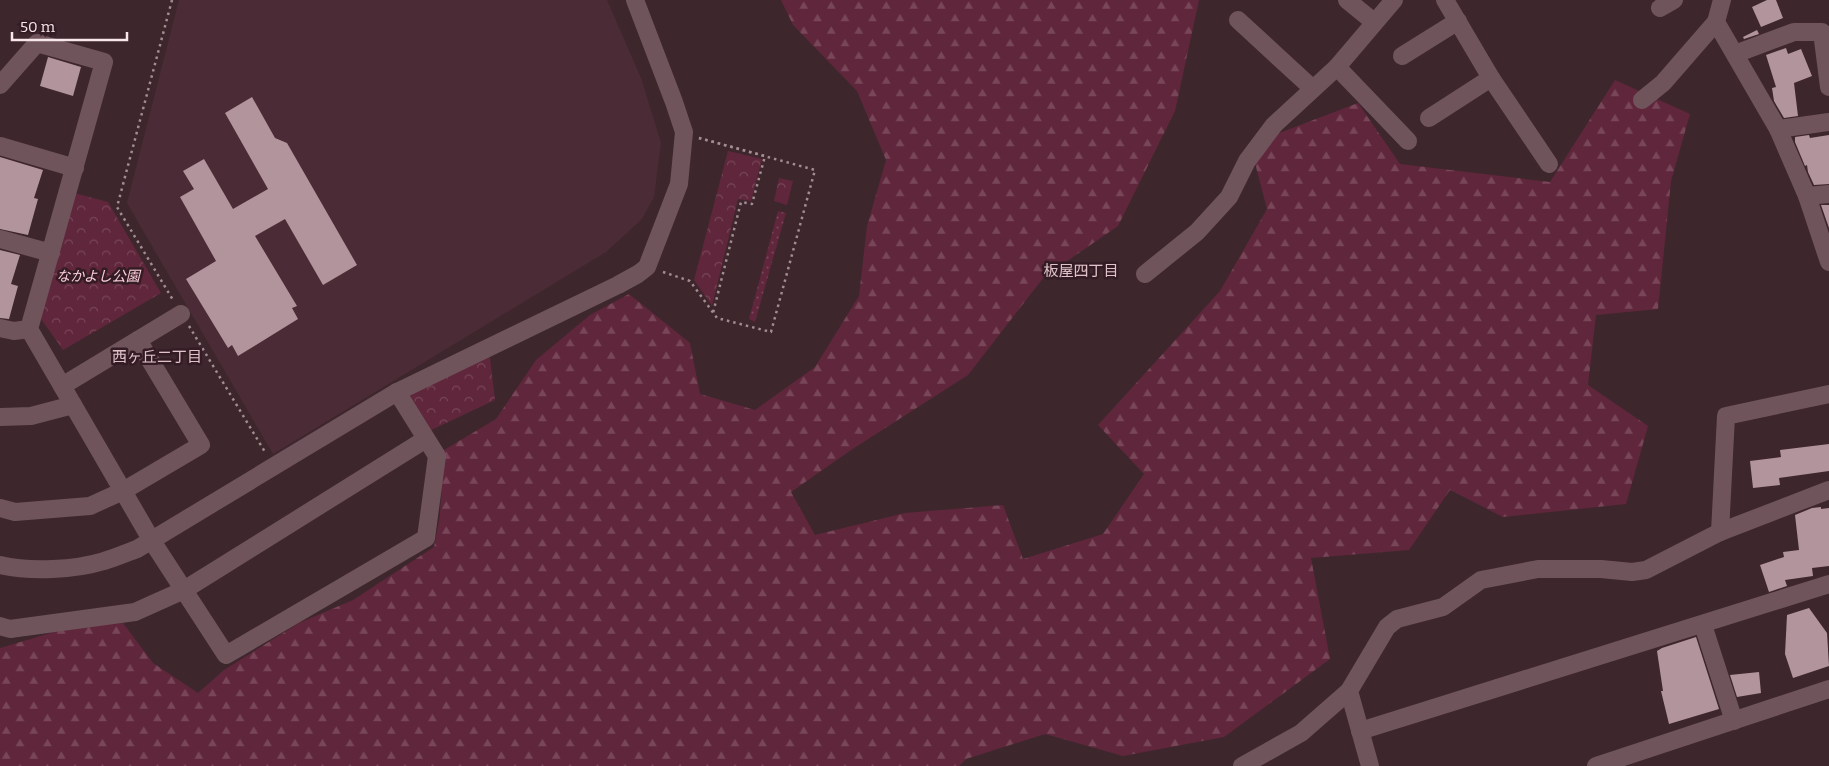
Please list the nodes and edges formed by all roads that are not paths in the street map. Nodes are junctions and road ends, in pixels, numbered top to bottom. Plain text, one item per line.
1 (635, 0) edge
2 (1347, 0) edge
3 (1394, 0) edge
4 (1445, 0) edge
5 (1722, 0) edge
6 (1238, 20) dead end
7 (1458, 21) junction
8 (1374, 22) junction
9 (1716, 22) junction
10 (1735, 54) junction
11 (1402, 56) dead end
12 (1337, 67) junction
13 (1491, 78) junction
14 (0, 85) edge
15 (1829, 87) edge
16 (1313, 89) junction
17 (1642, 100) dead end
18 (1429, 118) dead end
19 (1829, 122) edge
20 (1778, 129) junction
21 (1408, 141) dead end
22 (0, 146) edge
23 (1549, 164) dead end
24 (75, 168) junction
25 (1829, 194) edge
26 (1807, 196) junction
27 (0, 238) edge
28 (51, 253) junction
29 (1829, 262) edge
30 (1145, 274) dead end
31 (181, 314) road end
32 (0, 328) edge
33 (30, 329) junction
34 (138, 340) junction
35 (62, 386) junction
36 (397, 392) junction
37 (1829, 394) edge
38 (73, 405) junction
39 (0, 417) edge
40 (426, 438) junction
41 (1829, 490) edge
42 (123, 491) junction
43 (0, 508) edge
44 (1720, 532) junction
45 (152, 541) junction
46 (0, 565) edge
47 (1829, 584) edge
48 (184, 590) junction
49 (1703, 625) junction
50 (0, 626) edge
51 (1829, 690) edge
52 (1349, 691) junction
53 (1734, 721) junction
54 (1360, 731) junction
55 (1242, 766) edge
56 (1370, 766) edge
57 (1596, 766) edge

1 - 36 street
2 - 8 street
3 - 8 street
4 - 7 street
5 - 9 street
6 - 16 street
7 - 11 street
7 - 13 street
8 - 12 street
9 - 10 street
9 - 17 street
10 - 15 street
10 - 20 street
12 - 16 street
12 - 21 street
13 - 18 street
13 - 23 street
14 - 24 street
16 - 30 street
19 - 20 street
20 - 26 street
22 - 24 street
24 - 28 street
25 - 26 street
26 - 29 street
27 - 28 street
28 - 33 street
31 - 34 street
32 - 33 street
33 - 35 street
34 - 35 street
34 - 42 street
35 - 38 street
36 - 40 street
36 - 45 street
37 - 44 street
38 - 39 street
38 - 42 street
40 - 48 street
40 - 48 street
41 - 44 street
42 - 43 street
42 - 45 street
44 - 52 street
45 - 46 street
45 - 48 street
47 - 49 street
48 - 50 street
49 - 53 street
49 - 54 street
51 - 53 street
52 - 54 street
52 - 55 street
53 - 57 street
54 - 56 street

